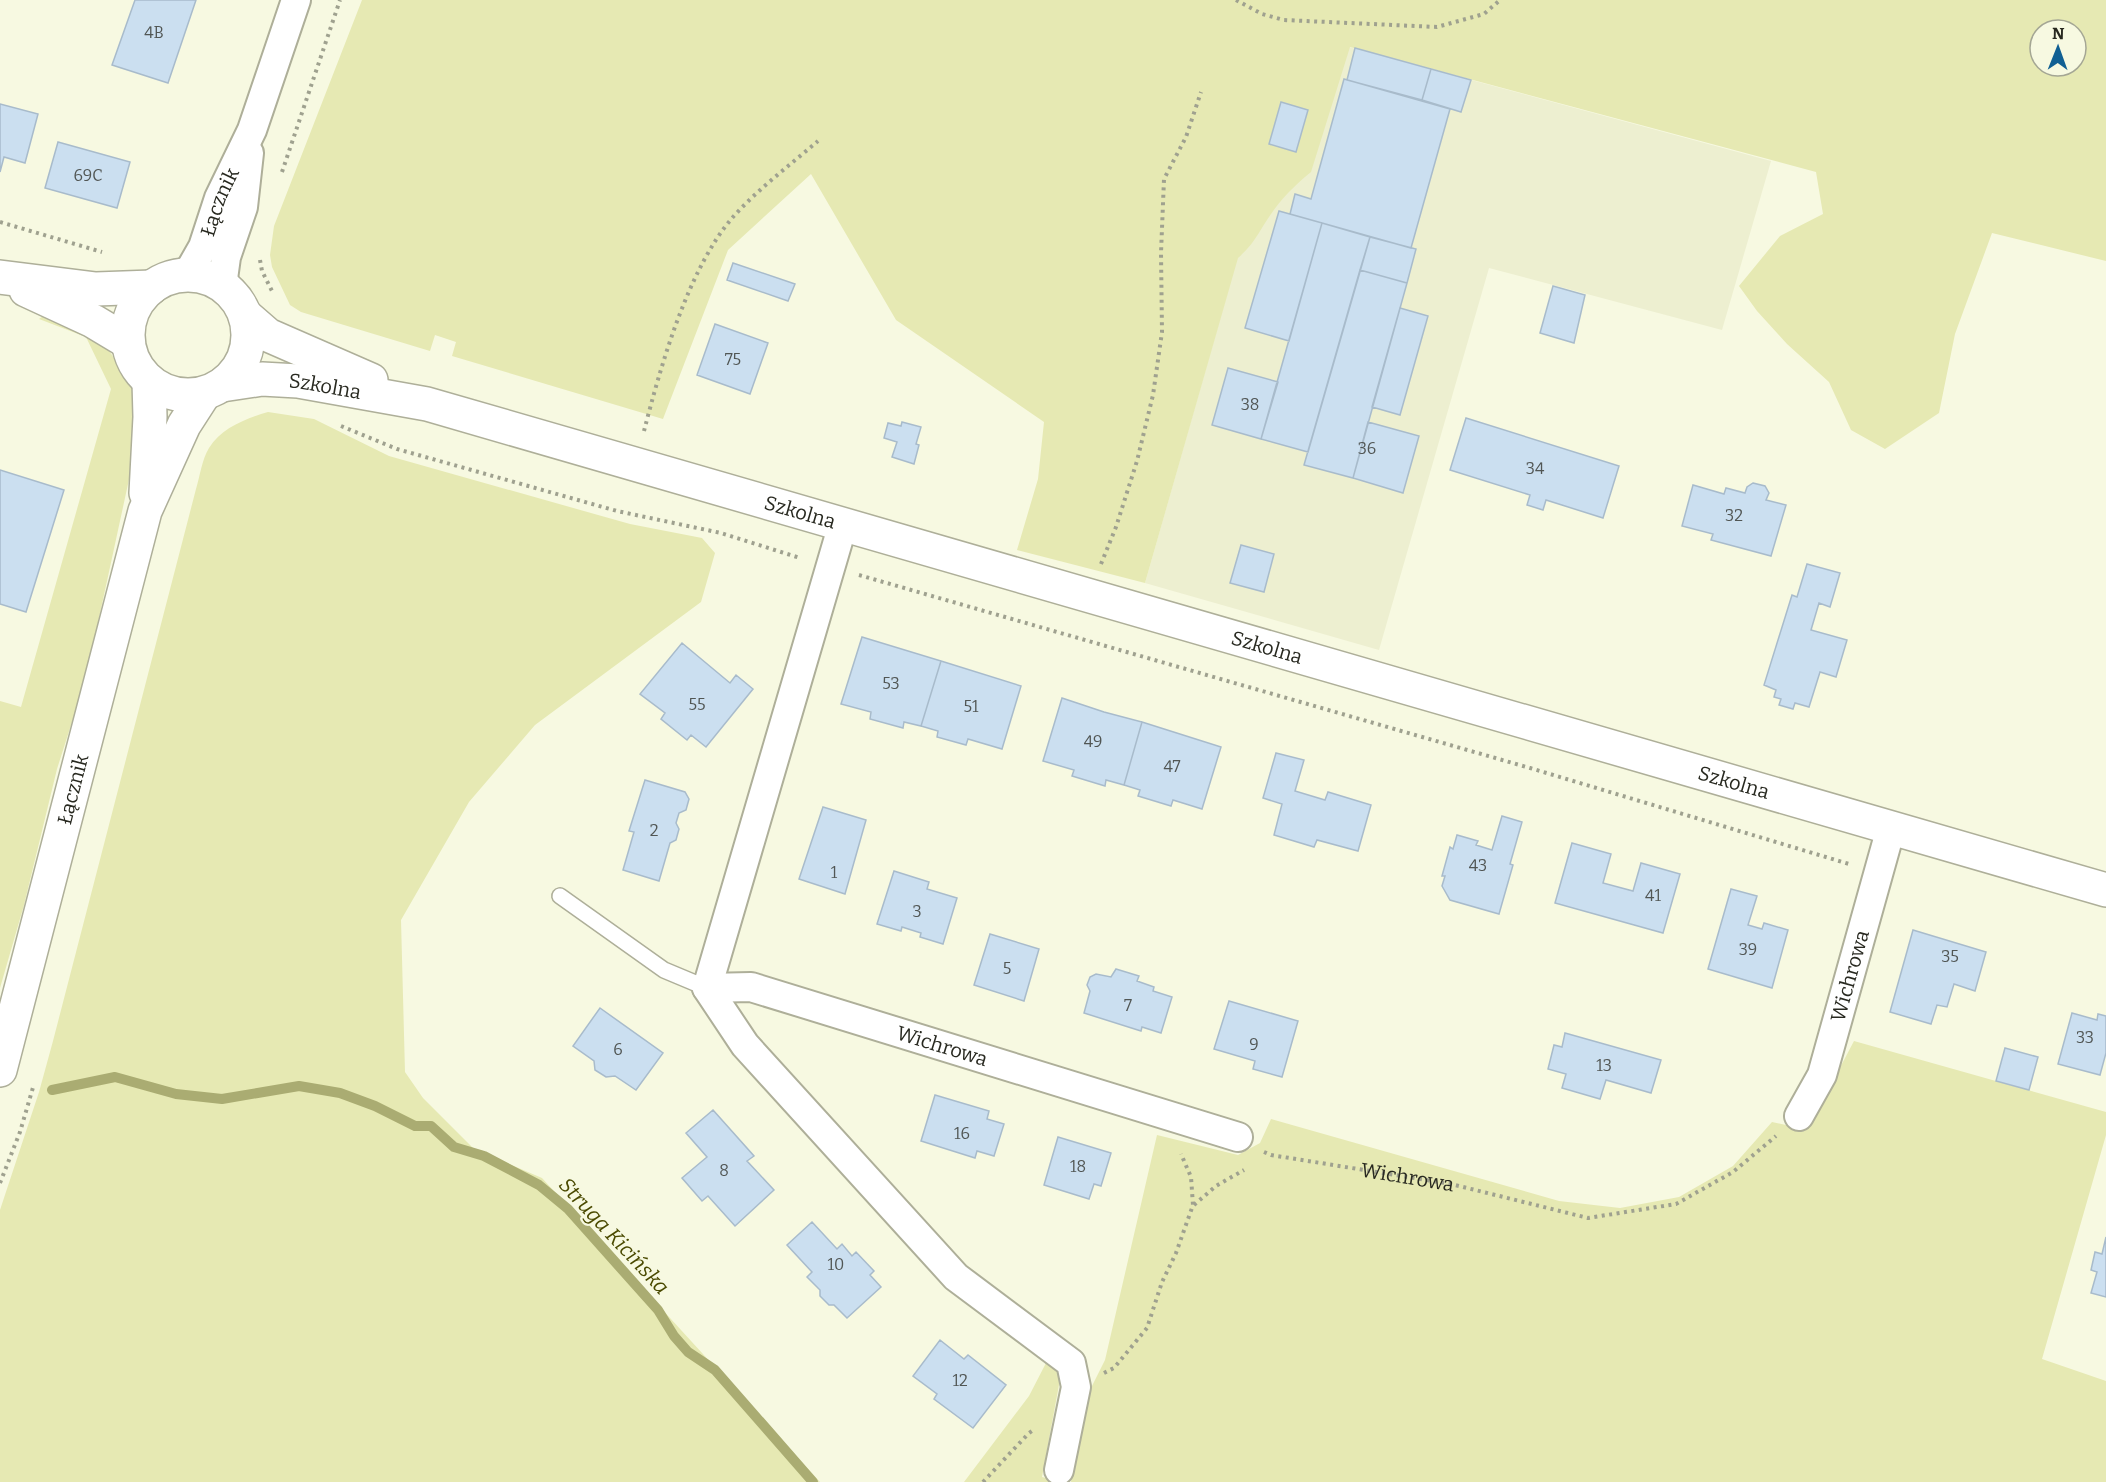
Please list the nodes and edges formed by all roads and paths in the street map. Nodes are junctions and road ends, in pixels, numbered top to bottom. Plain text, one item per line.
1 (296, 0) edge
2 (340, 0) edge
3 (1236, 0) edge
4 (1500, 0) edge
5 (1201, 92) dead end
6 (252, 130) junction
7 (818, 141) dead end
8 (280, 176) dead end
9 (0, 222) edge
10 (237, 225) junction
11 (109, 255) dead end
12 (187, 275) junction
13 (0, 278) edge
14 (222, 286) junction
15 (152, 287) junction
16 (278, 301) dead end
17 (246, 315) junction
18 (128, 342) junction
19 (149, 381) junction
20 (213, 390) junction
21 (652, 400) dead end
22 (427, 404) junction
23 (334, 423) dead end
24 (146, 511) junction
25 (843, 524) junction
26 (830, 567) junction
27 (1089, 595) junction
28 (1891, 828) junction
29 (1878, 872) junction
30 (2106, 890) edge
31 (560, 896) dead end
32 (707, 988) junction
33 (0, 1070) edge
34 (35, 1079) dead end
35 (1173, 1116) junction
36 (1799, 1116) joint
37 (1238, 1137) joint
38 (1271, 1155) junction
39 (1262, 1160) dead end
40 (1253, 1166) dead end
41 (0, 1183) edge
42 (1194, 1205) junction
43 (1076, 1387) junction
44 (1037, 1428) dead end
45 (1059, 1470) dead end
46 (983, 1482) edge

1 - 6 street, Łącznik
2 - 8 path
3 - 4 path
5 - 27 path
6 - 10 street, Łącznik
6 - 12 street, Łącznik
7 - 21 path
9 - 11 path
10 - 14 street, Łącznik
10 - 16 path
12 - 14 street
12 - 15 street
13 - 15 street
13 - 18 street
14 - 17 street
15 - 18 street
17 - 20 street
17 - 22 street, Szkolna
18 - 19 street
19 - 20 street
19 - 24 street, Łącznik
20 - 22 street, Szkolna
20 - 24 street, Łącznik
22 - 25 street, Szkolna
23 - 26 path
24 - 33 street, Łącznik
25 - 26 street
25 - 27 street, Szkolna
26 - 29 path
26 - 32 street
27 - 28 street, Szkolna
28 - 29 street, Wichrowa
28 - 30 street, Szkolna
29 - 36 street, Wichrowa
31 - 32 lane
32 - 35 street, Wichrowa
32 - 43 street
34 - 41 path
35 - 37 street, Wichrowa
35 - 42 path
36 - 38 path, Wichrowa
37 - 38 path, Wichrowa
38 - 39 path
40 - 42 path
42 - 43 path
43 - 45 street
44 - 46 path

